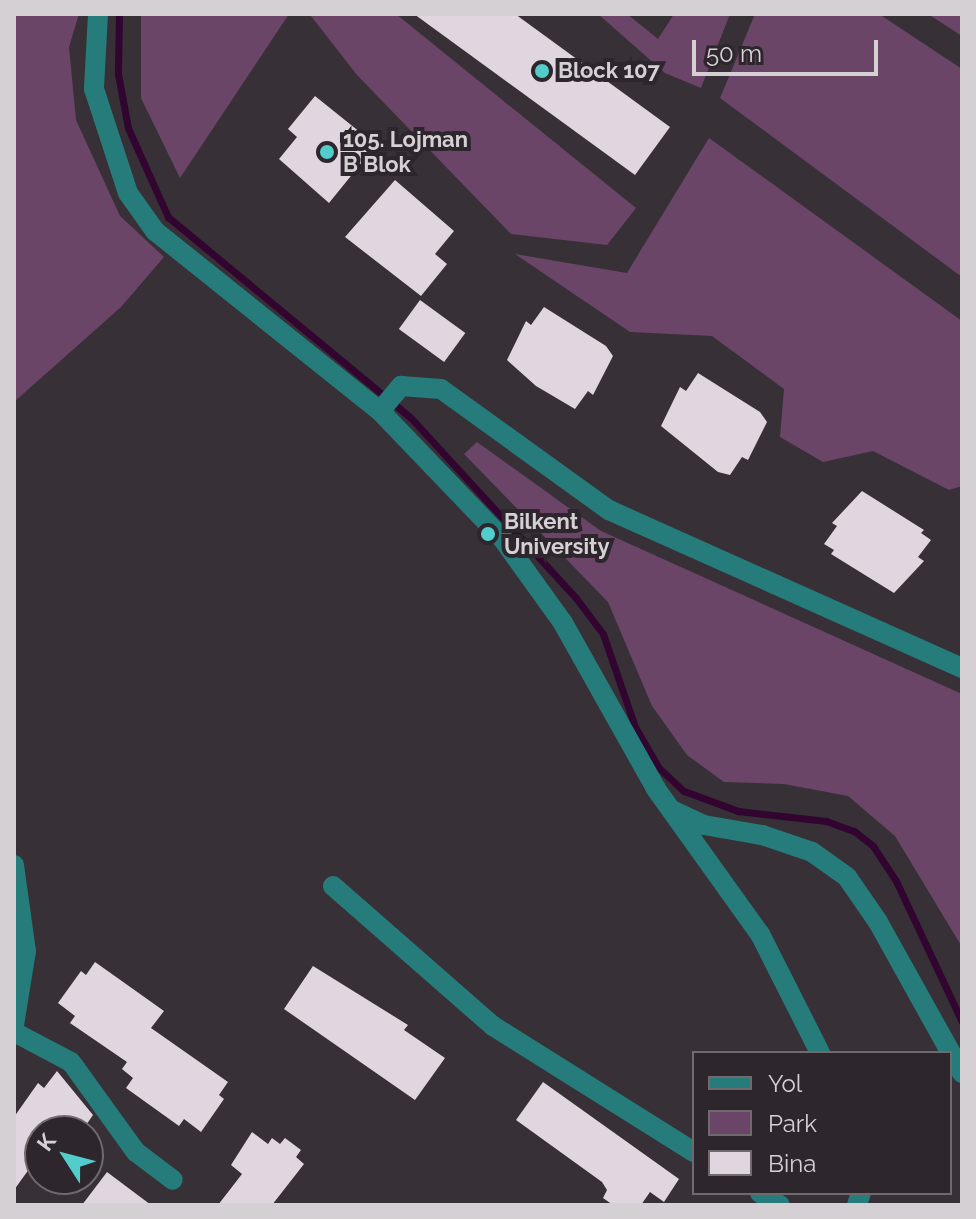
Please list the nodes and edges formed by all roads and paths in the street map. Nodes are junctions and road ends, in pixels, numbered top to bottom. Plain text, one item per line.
1 (98, 14) edge
2 (382, 408) junction
3 (962, 668) edge
4 (670, 809) junction
5 (14, 865) edge
6 (333, 886) dead end
7 (14, 1025) edge
8 (14, 1032) edge
9 (819, 1051) edge
10 (950, 1051) edge
11 (952, 1055) edge
12 (962, 1073) edge
13 (692, 1151) edge
14 (173, 1180) dead end

1 - 2 street
2 - 3 street
2 - 4 street
4 - 9 street
4 - 10 street
5 - 7 street
6 - 13 street
8 - 14 street
11 - 12 street

